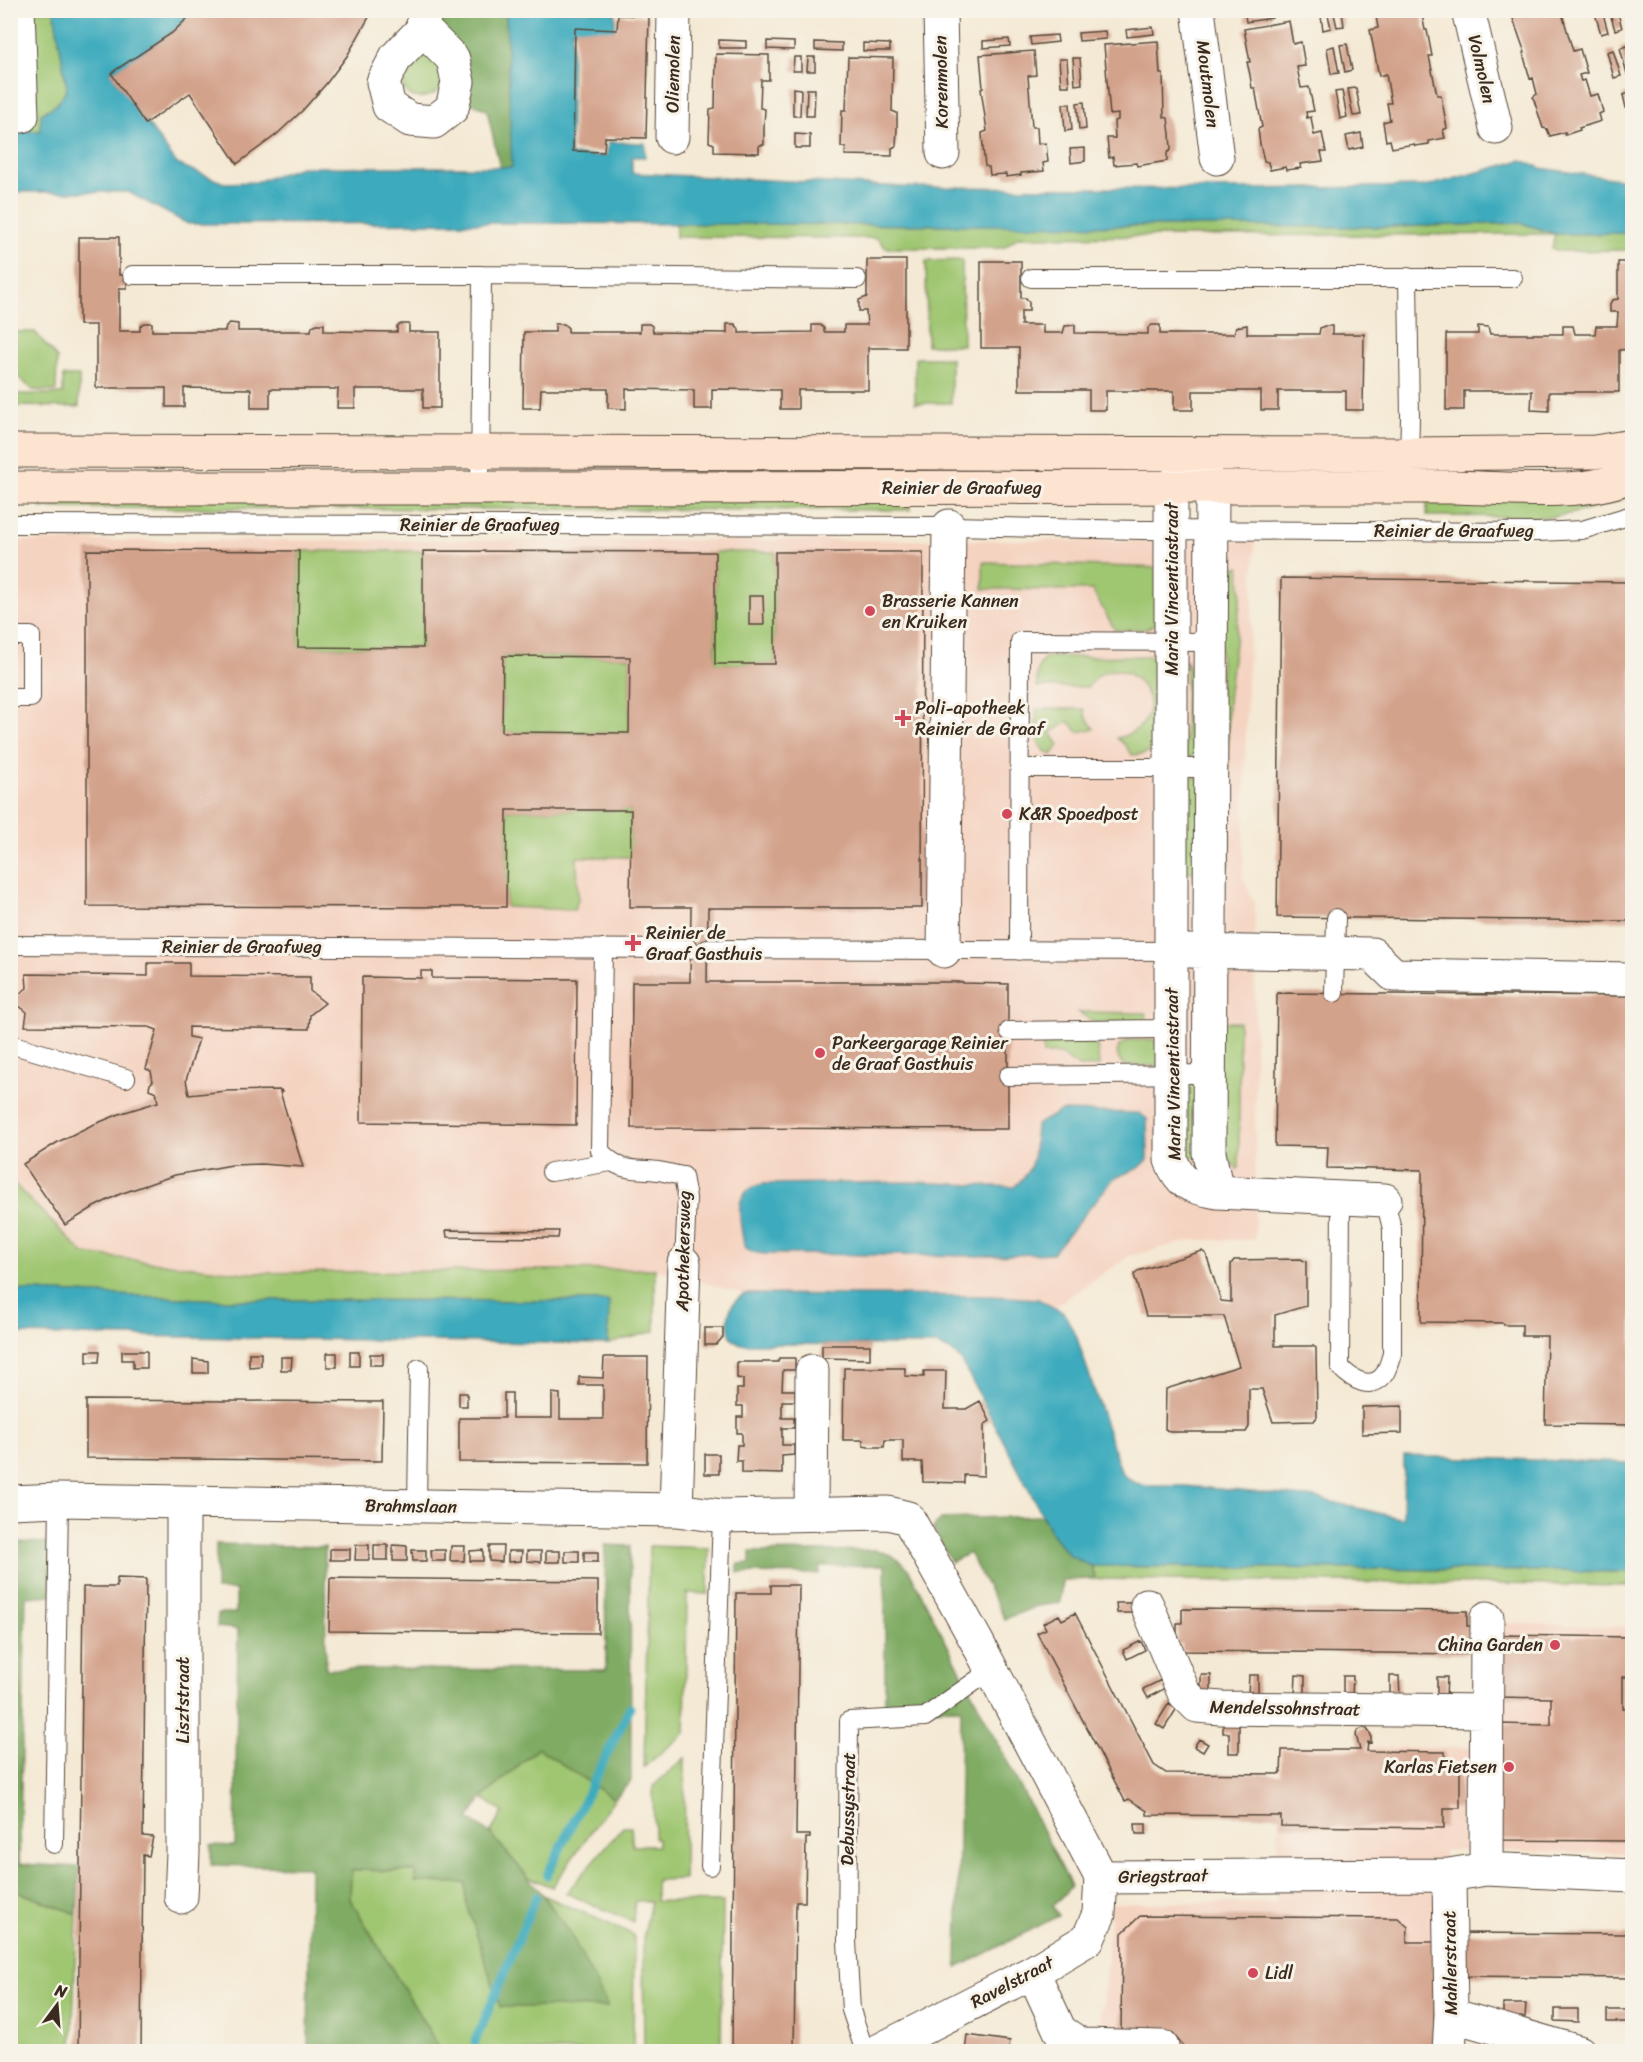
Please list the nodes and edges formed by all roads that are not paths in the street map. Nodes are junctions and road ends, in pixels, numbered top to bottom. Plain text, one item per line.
1 (18, 10) edge
2 (674, 10) edge
3 (940, 10) edge
4 (1198, 10) edge
5 (1468, 10) edge
6 (22, 116) dead end
7 (1496, 128) dead end
8 (672, 137) dead end
9 (943, 153) dead end
10 (1217, 158) dead end
11 (132, 275) dead end
12 (482, 275) junction
13 (1031, 278) dead end
14 (1408, 278) junction
15 (1513, 278) dead end
16 (857, 279) dead end
17 (1632, 446) edge
18 (10, 452) edge
19 (481, 454) junction
20 (1194, 454) junction
21 (1409, 454) junction
22 (1632, 475) edge
23 (480, 487) junction
24 (1408, 487) junction
25 (10, 488) edge
26 (1212, 488) junction
27 (1171, 489) junction
28 (1632, 515) edge
29 (10, 524) edge
30 (949, 526) junction
31 (1172, 530) junction
32 (1212, 530) junction
33 (10, 636) edge
34 (1172, 641) junction
35 (1213, 642) junction
36 (10, 698) edge
37 (1019, 768) junction
38 (1172, 768) junction
39 (1212, 768) junction
40 (1336, 918) dead end
41 (10, 945) edge
42 (603, 948) junction
43 (944, 951) junction
44 (1019, 951) junction
45 (1172, 951) junction
46 (1211, 951) junction
47 (1335, 953) junction
48 (1632, 979) edge
49 (1334, 993) dead end
50 (1169, 1021) junction
51 (1009, 1031) dead end
52 (10, 1044) edge
53 (1210, 1065) junction
54 (1008, 1076) dead end
55 (1171, 1076) junction
56 (126, 1078) dead end
57 (610, 1162) junction
58 (550, 1172) dead end
59 (1217, 1192) junction
60 (1341, 1198) junction
61 (1385, 1200) joint
62 (684, 1263) joint
63 (419, 1368) dead end
64 (812, 1371) dead end
65 (59, 1500) junction
66 (10, 1502) edge
67 (183, 1502) junction
68 (417, 1506) junction
69 (676, 1510) junction
70 (811, 1514) junction
71 (722, 1516) junction
72 (908, 1518) joint
73 (1147, 1605) dead end
74 (1487, 1618) dead end
75 (991, 1670) junction
76 (1486, 1710) junction
77 (54, 1844) dead end
78 (710, 1866) dead end
79 (1486, 1869) junction
80 (1449, 1875) junction
81 (1632, 1876) edge
82 (1101, 1877) junction
83 (181, 1897) dead end
84 (1033, 1972) junction
85 (1451, 2015) junction
86 (1165, 2050) edge
87 (865, 2052) edge
88 (876, 2052) edge
89 (1449, 2052) edge
90 (1579, 2052) edge

1 - 6 street
2 - 8 street, Oliemolen
3 - 9 street, Korenmolen
4 - 10 street, Moutmolen
5 - 7 street, Volmolen
11 - 12 lane
12 - 16 lane
12 - 19 lane
13 - 14 lane
14 - 15 lane
14 - 21 lane
17 - 21 main road, Reinier de Graafweg
18 - 19 main road, Reinier de Graafweg
19 - 20 main road, Reinier de Graafweg
19 - 23 lane
20 - 21 main road, Reinier de Graafweg
20 - 26 street, Maria Vincentiastraat
20 - 27 street, Maria Vincentiastraat
21 - 24 lane
22 - 24 main road, Reinier de Graafweg
23 - 25 main road, Reinier de Graafweg
23 - 27 main road, Reinier de Graafweg
24 - 26 main road, Reinier de Graafweg
26 - 27 main road, Reinier de Graafweg
26 - 32 street, Maria Vincentiastraat
27 - 31 street, Maria Vincentiastraat
28 - 32 lane, Reinier de Graafweg
29 - 30 lane, Reinier de Graafweg
30 - 31 lane, Reinier de Graafweg
30 - 43 street
31 - 32 lane, Reinier de Graafweg
31 - 34 street, Maria Vincentiastraat
32 - 35 street, Maria Vincentiastraat
33 - 36 lane
34 - 35 lane
34 - 37 lane
34 - 38 street, Maria Vincentiastraat
35 - 39 street, Maria Vincentiastraat
37 - 38 lane
37 - 44 lane
38 - 39 lane
38 - 45 street, Maria Vincentiastraat
39 - 46 street, Maria Vincentiastraat
40 - 47 lane
41 - 42 lane, Reinier de Graafweg
42 - 43 lane, Reinier de Graafweg
42 - 57 lane
43 - 44 lane, Reinier de Graafweg
44 - 45 lane, Reinier de Graafweg
45 - 46 street
45 - 50 street, Maria Vincentiastraat
46 - 47 street
46 - 53 street, Maria Vincentiastraat
47 - 48 street
47 - 49 lane
50 - 51 lane
50 - 55 street, Maria Vincentiastraat
52 - 56 lane
53 - 55 lane
53 - 59 street, Maria Vincentiastraat
54 - 55 lane
55 - 59 street, Maria Vincentiastraat
57 - 58 lane
57 - 62 lane, Apothekersweg
59 - 60 street, Maria Vincentiastraat
60 - 61 street, Maria Vincentiastraat
60 - 61 lane
62 - 69 street, Apothekersweg
63 - 68 lane
64 - 70 street
65 - 66 street, Brahmslaan
65 - 67 street, Brahmslaan
65 - 77 lane
67 - 68 street, Brahmslaan
67 - 83 street, Lisztstraat
68 - 69 street, Brahmslaan
69 - 71 street, Brahmslaan
70 - 71 street, Brahmslaan
70 - 72 street, Brahmslaan
71 - 78 lane
72 - 75 street, Griegstraat
73 - 76 street, Mendelssohnstraat
74 - 76 street
75 - 82 street, Griegstraat
75 - 87 lane, Debussystraat
76 - 79 street
79 - 80 street, Griegstraat
79 - 81 street, Griegstraat
80 - 82 street, Griegstraat
80 - 85 street, Mahlerstraat
82 - 84 street, Ravelstraat
84 - 86 street
84 - 88 street, Ravelstraat
85 - 89 street, Mahlerstraat
85 - 90 street

